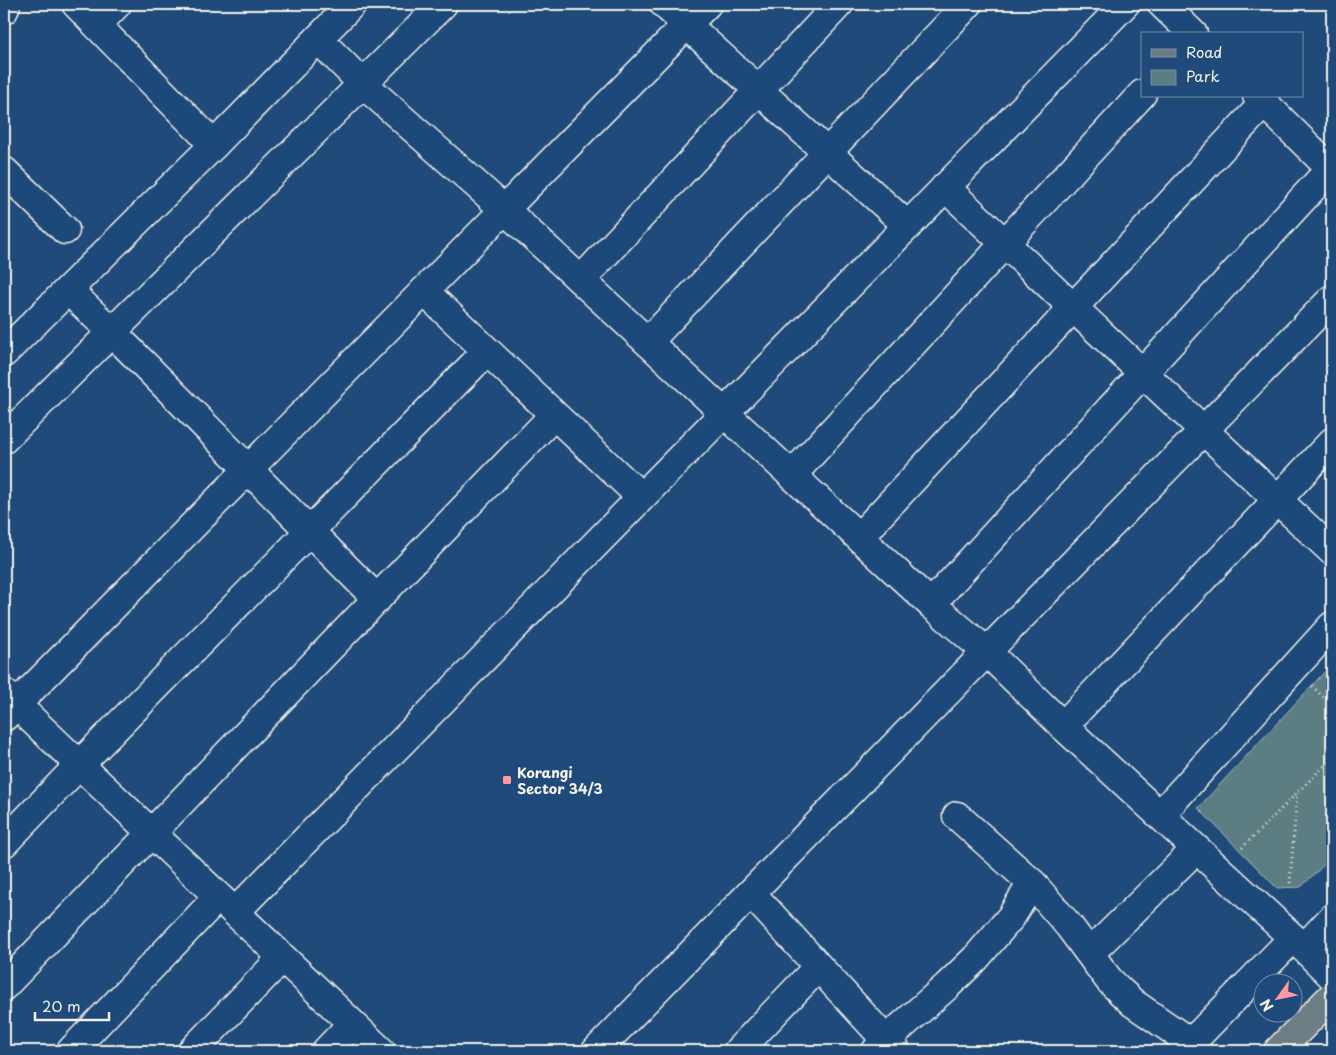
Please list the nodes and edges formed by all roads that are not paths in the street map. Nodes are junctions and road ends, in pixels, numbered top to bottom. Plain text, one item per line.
1 (6, 4) edge
2 (76, 4) edge
3 (116, 4) edge
4 (352, 4) edge
5 (443, 4) edge
6 (664, 4) edge
7 (707, 4) edge
8 (839, 4) edge
9 (968, 4) edge
10 (1125, 4) edge
11 (1162, 4) edge
12 (4, 10) edge
13 (686, 24) junction
14 (97, 25) junction
15 (1191, 32) edge
16 (318, 39) junction
17 (363, 84) junction
18 (759, 90) junction
19 (1141, 95) edge
20 (1260, 100) edge
21 (214, 145) junction
22 (827, 153) junction
23 (1332, 169) edge
24 (4, 171) edge
25 (945, 187) junction
26 (505, 210) junction
27 (908, 226) junction
28 (65, 230) dead end
29 (1005, 243) junction
30 (580, 280) junction
31 (68, 290) junction
32 (424, 291) junction
33 (1332, 300) edge
34 (1073, 308) junction
35 (112, 332) junction
36 (648, 342) junction
37 (488, 351) junction
38 (4, 353) edge
39 (1143, 373) junction
40 (724, 413) junction
41 (554, 415) junction
42 (1204, 430) junction
43 (4, 439) edge
44 (1332, 442) edge
45 (248, 469) junction
46 (792, 475) junction
47 (641, 497) junction
48 (1277, 500) junction
49 (310, 531) junction
50 (859, 537) junction
51 (1332, 551) edge
52 (377, 598) junction
53 (931, 604) junction
54 (1332, 626) edge
55 (987, 652) junction
56 (8, 705) edge
57 (1063, 726) junction
58 (80, 765) junction
59 (1160, 815) junction
60 (957, 816) dead end
61 (151, 833) junction
62 (4, 843) edge
63 (1196, 848) junction
64 (1032, 883) junction
65 (750, 893) junction
66 (226, 904) junction
67 (1332, 918) edge
68 (1298, 943) junction
69 (1090, 953) junction
70 (282, 958) junction
71 (818, 967) junction
72 (1332, 976) edge
73 (4, 986) edge
74 (1332, 996) edge
75 (352, 1024) junction
76 (886, 1047) edge
77 (1187, 1047) edge
78 (71, 1051) edge
79 (192, 1051) edge
80 (326, 1051) edge
81 (381, 1051) edge
82 (596, 1051) edge
83 (738, 1051) edge
84 (1278, 1051) edge

1 - 12 street
2 - 14 street
3 - 14 street
4 - 16 street
5 - 17 street
6 - 13 street
7 - 13 street
8 - 18 street
9 - 22 street
10 - 25 street
11 - 15 street
13 - 18 street
13 - 26 street
14 - 21 street
16 - 17 street
16 - 21 street
17 - 26 street
17 - 35 street
18 - 22 street
18 - 30 street
19 - 29 street
20 - 23 street
20 - 34 street
21 - 31 street
22 - 27 street
22 - 36 street
23 - 39 street
24 - 28 street
25 - 27 street
25 - 29 street
26 - 30 street
26 - 32 street
27 - 40 street
29 - 34 street
29 - 46 street
30 - 36 street
31 - 35 street
31 - 38 street
32 - 37 street
32 - 45 street
33 - 42 street
34 - 39 street
34 - 50 street
35 - 43 street
35 - 45 street
36 - 40 street
37 - 41 street
37 - 49 street
39 - 42 street
39 - 53 street
40 - 46 street
40 - 47 street
41 - 47 street
41 - 52 street
42 - 48 street
42 - 55 street
44 - 48 street
45 - 49 street
45 - 56 street
46 - 50 street
47 - 66 street
48 - 51 street
48 - 57 street
49 - 52 street
49 - 58 street
50 - 53 street
52 - 61 street
53 - 55 street
54 - 59 street
55 - 57 street
55 - 65 street
56 - 58 street
57 - 59 street
58 - 61 street
58 - 62 street
59 - 63 street
60 - 64 street
61 - 66 street
61 - 73 street
63 - 68 street
63 - 69 street
64 - 69 street
64 - 76 street
65 - 71 street
65 - 82 street
66 - 70 street
66 - 78 street
67 - 68 street
68 - 72 street
68 - 77 street
69 - 77 street
70 - 75 street
70 - 79 street
71 - 76 street
71 - 83 street
74 - 84 main road
75 - 80 street
75 - 81 street

